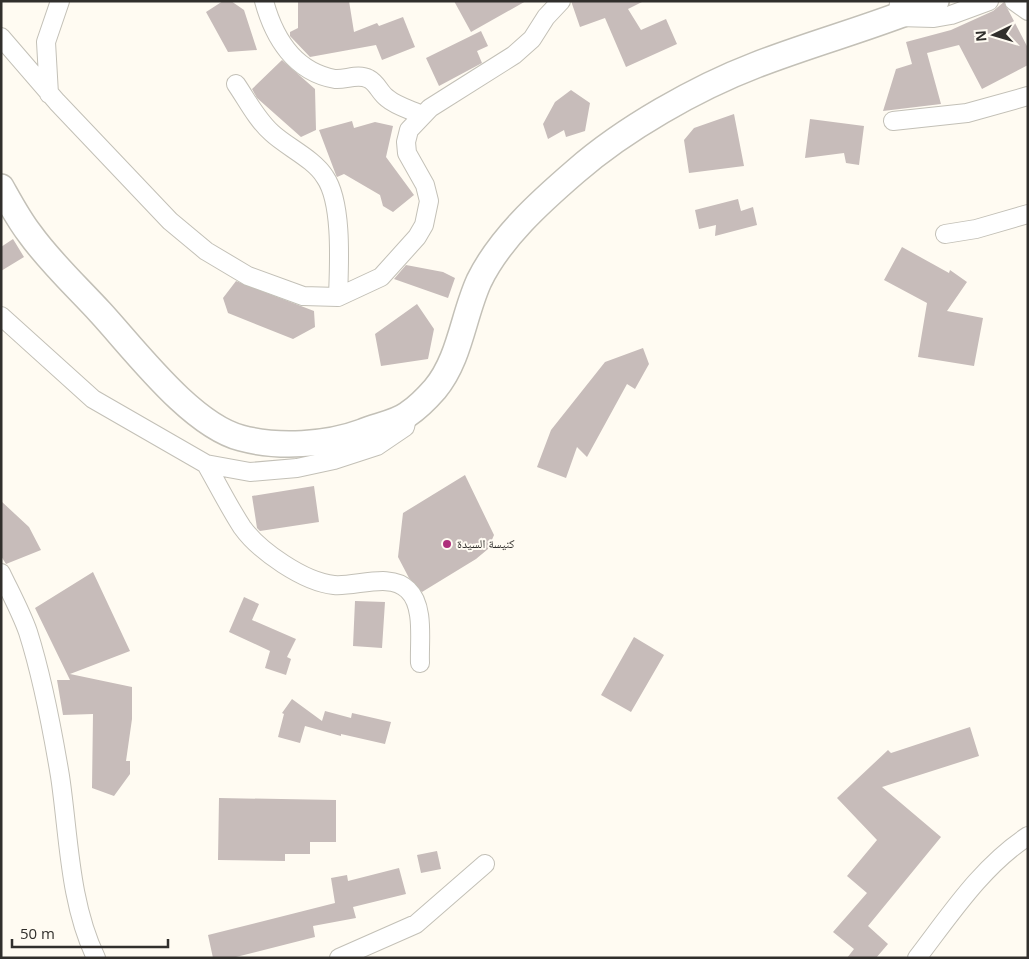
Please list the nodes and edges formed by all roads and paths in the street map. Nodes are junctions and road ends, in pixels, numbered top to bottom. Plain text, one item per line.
1 (60, 1) edge
2 (264, 1) edge
3 (561, 1) edge
4 (936, 1) edge
5 (989, 1) edge
6 (1014, 1) edge
7 (899, 9) edge
8 (1028, 11) edge
9 (1, 37) edge
10 (236, 84) dead end
11 (49, 94) junction
12 (1028, 96) edge
13 (422, 115) junction
14 (893, 121) dead end
15 (1, 187) edge
16 (1028, 214) edge
17 (945, 234) dead end
18 (338, 297) junction
19 (1, 316) edge
20 (407, 416) junction
21 (206, 464) junction
22 (1, 573) edge
23 (420, 663) dead end
24 (1028, 836) edge
25 (485, 864) dead end
26 (96, 958) edge
27 (339, 958) edge
28 (917, 958) edge

1 - 11 street
2 - 13 street
3 - 13 street
4 - 7 main road
5 - 7 street
6 - 8 street
7 - 20 main road
9 - 11 street
10 - 18 street
11 - 18 street
12 - 14 street
13 - 18 street
15 - 20 main road
16 - 17 street
19 - 21 street
20 - 21 street
21 - 23 street
22 - 26 street
24 - 28 street
25 - 27 street

